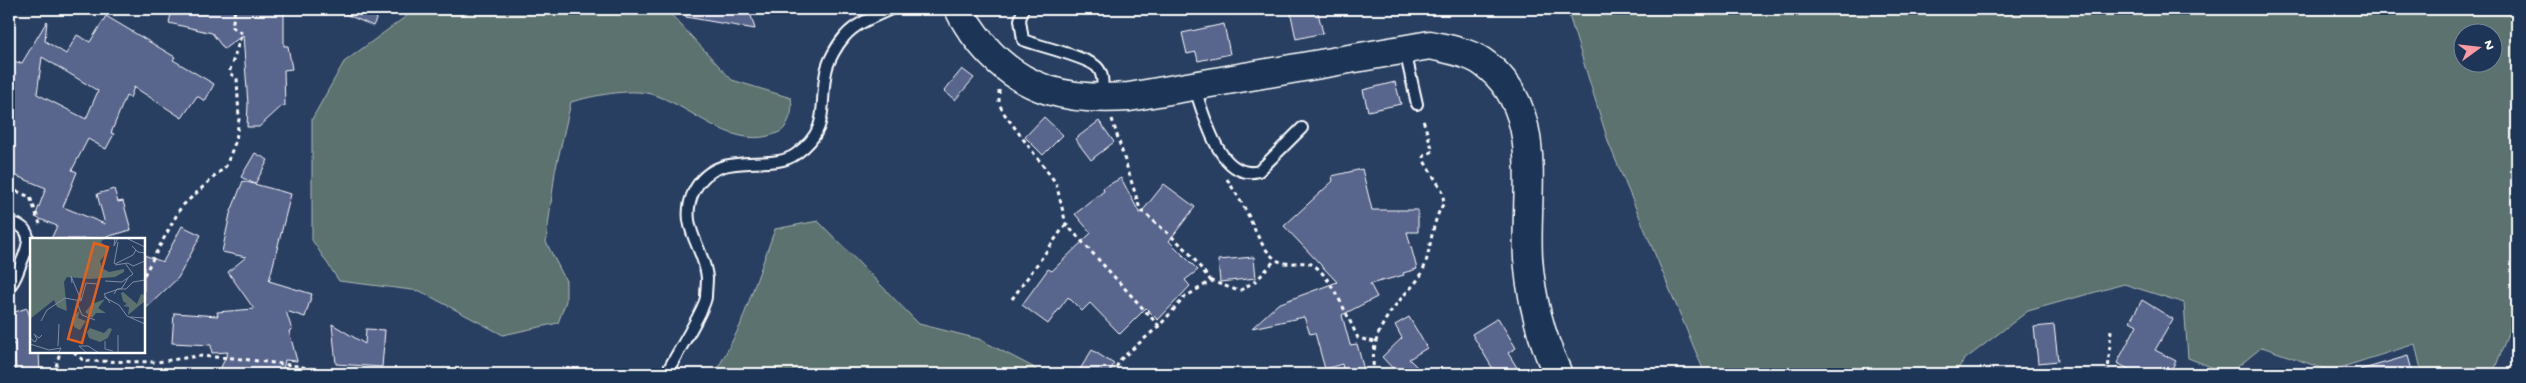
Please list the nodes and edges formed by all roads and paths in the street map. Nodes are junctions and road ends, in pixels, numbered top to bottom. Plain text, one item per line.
1 (235, 9) edge
2 (891, 9) edge
3 (959, 9) edge
4 (1023, 9) edge
5 (1404, 48) junction
6 (1004, 66) junction
7 (1194, 86) junction
8 (1106, 99) junction
9 (1417, 104) joint
10 (1302, 128) dead end
11 (9, 188) edge
12 (9, 222) edge
13 (1066, 224) junction
14 (42, 230) dead end
15 (145, 273) edge
16 (1211, 281) junction
17 (9, 288) edge
18 (1012, 299) dead end
19 (1158, 326) junction
20 (2111, 329) dead end
21 (1375, 342) junction
22 (60, 353) edge
23 (75, 353) edge
24 (2177, 367) dead end
25 (1557, 372) dead end
26 (54, 374) edge
27 (333, 374) edge
28 (345, 374) edge
29 (404, 374) edge
30 (666, 374) edge
31 (1112, 374) edge
32 (1374, 374) edge
33 (2108, 374) edge
34 (2175, 374) edge

1 - 15 path
2 - 30 lane
3 - 6 street
4 - 8 lane
5 - 7 street
5 - 9 lane
5 - 25 street
6 - 8 street
6 - 13 path
7 - 8 street
7 - 10 lane
8 - 16 path
9 - 21 path
11 - 14 path
12 - 17 lane
13 - 18 path
13 - 19 path
16 - 19 path
16 - 21 path
19 - 31 path
20 - 33 path
21 - 32 path
22 - 26 path
23 - 27 path
24 - 34 path
28 - 29 path

